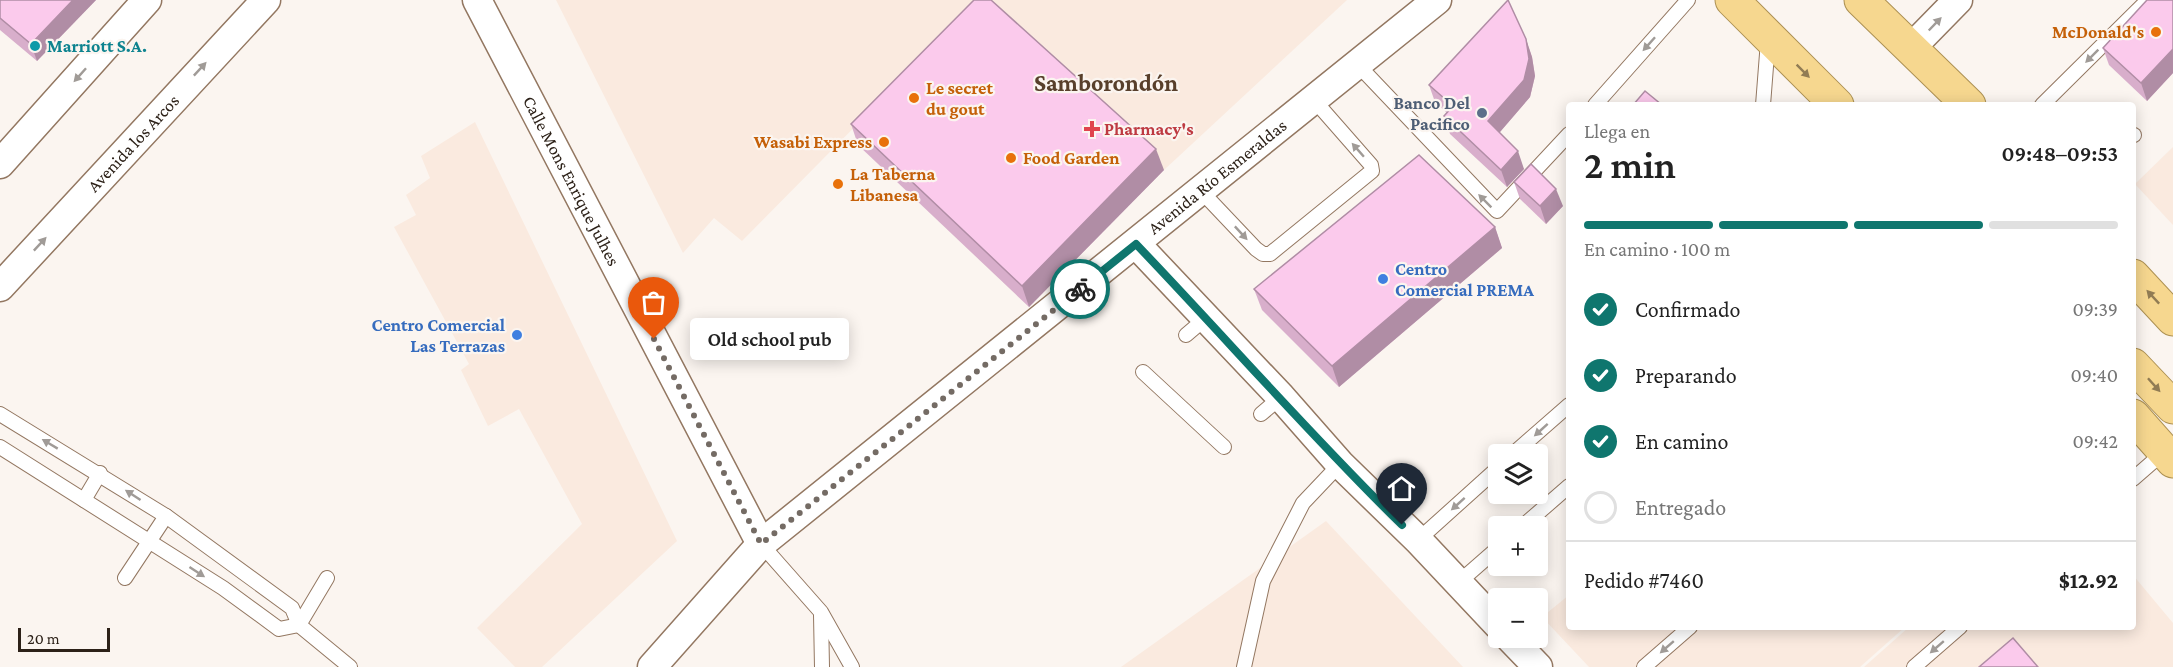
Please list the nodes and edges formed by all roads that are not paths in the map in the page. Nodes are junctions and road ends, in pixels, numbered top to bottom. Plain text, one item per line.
1 (147, 0) edge
2 (266, 0) edge
3 (1437, 0) edge
4 (1688, 0) edge
5 (1732, 0) edge
6 (1958, 0) edge
7 (2148, 0) edge
8 (481, 3) edge
9 (1878, 5) edge
10 (1768, 36) junction
11 (1911, 48) junction
12 (1358, 65) junction
13 (1314, 100) junction
14 (1597, 102) edge
15 (1763, 102) edge
16 (1834, 102) edge
17 (1966, 102) edge
18 (2045, 102) edge
19 (1566, 137) edge
20 (0, 164) edge
21 (1201, 191) junction
22 (1136, 244) junction
23 (2136, 279) edge
24 (0, 286) edge
25 (2173, 319) edge
26 (2136, 368) edge
27 (1143, 372) dead end
28 (2173, 407) edge
29 (1566, 408) edge
30 (0, 414) edge
31 (2136, 419) edge
32 (1525, 444) edge
33 (0, 447) edge
34 (1224, 447) dead end
35 (2169, 457) edge
36 (1340, 464) junction
37 (100, 473) junction
38 (1488, 477) edge
39 (2136, 477) edge
40 (1566, 489) edge
41 (84, 500) junction
42 (166, 516) junction
43 (1534, 516) edge
44 (148, 540) junction
45 (1418, 540) junction
46 (761, 544) junction
47 (1488, 557) edge
48 (125, 578) dead end
49 (327, 578) dead end
50 (1458, 583) junction
51 (821, 612) junction
52 (1488, 614) edge
53 (299, 625) junction
54 (1687, 630) edge
55 (1957, 630) edge
56 (1520, 648) edge
57 (350, 667) edge
58 (652, 667) edge
59 (822, 667) edge
60 (852, 667) edge
61 (1244, 667) edge
62 (1538, 667) edge
63 (1644, 667) edge
64 (1914, 667) edge

1 -> 20 street
24 -> 2 street, Avenida los Arcos
3 - 12 street, Avenida Río Esmeraldas
4 -> 14 lane
5 - 10 highway
11 -> 6 street
7 -> 18 lane
8 - 46 street, Calle Mons Enrique Julhes
9 - 11 highway
10 - 15 lane
10 -> 16 highway
11 - 17 highway
12 - 13 street, Avenida Río Esmeraldas
19 -> 12 lane
13 - 21 street, Avenida Río Esmeraldas
21 -> 13 lane
21 - 22 street, Avenida Río Esmeraldas
22 - 36 street
22 - 46 street, Avenida Río Esmeraldas
25 -> 23 highway
26 -> 28 highway
27 - 34 lane
29 -> 32 lane
37 -> 30 lane
31 - 35 highway
33 - 41 lane
35 - 39 lane
36 - 45 street
36 - 61 lane
37 - 41 lane
42 -> 37 lane
38 -> 45 lane
40 - 43 lane
41 - 44 lane
42 - 44 lane
42 - 53 lane
44 - 48 lane
44 -> 53 lane
45 - 50 street
46 - 51 lane
46 - 58 street, Avenida Río Esmeraldas
47 - 50 lane
49 - 53 lane
50 - 52 street
51 - 59 lane
51 - 60 lane
53 - 57 lane
54 -> 63 lane
55 -> 64 lane
56 - 62 street

